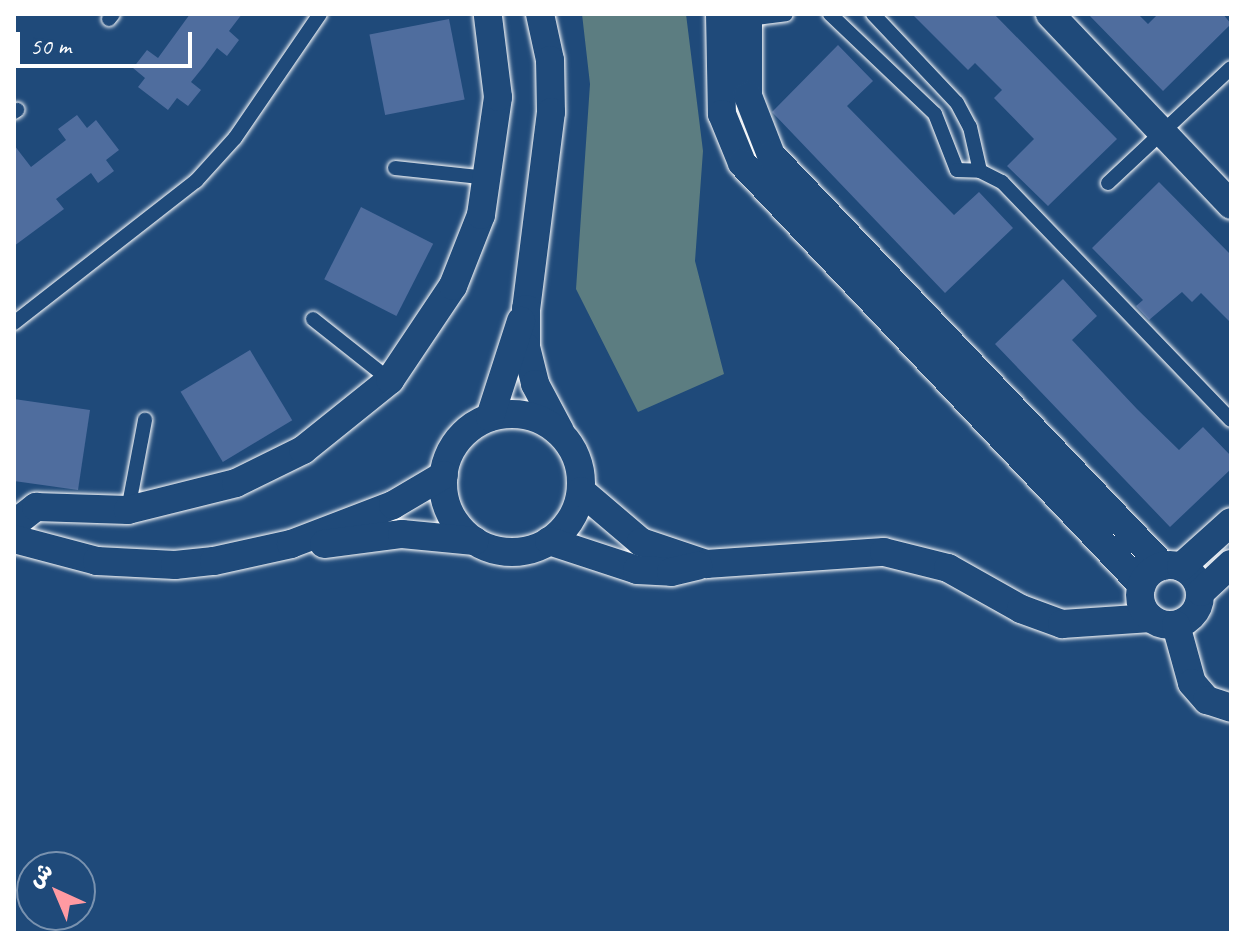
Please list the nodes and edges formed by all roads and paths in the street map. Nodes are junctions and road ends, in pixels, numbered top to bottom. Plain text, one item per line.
1 (320, 14) edge
2 (540, 14) edge
3 (786, 14) edge
4 (830, 14) edge
5 (873, 14) edge
6 (1050, 14) edge
7 (738, 16) edge
8 (488, 17) dead end
9 (1231, 68) edge
10 (1162, 132) junction
11 (395, 168) dead end
12 (980, 171) junction
13 (489, 178) junction
14 (1108, 183) dead end
15 (1231, 205) edge
16 (526, 309) junction
17 (313, 319) dead end
18 (14, 323) edge
19 (390, 380) junction
20 (490, 417) junction
21 (145, 420) dead end
22 (1231, 420) edge
23 (562, 434) junction
24 (444, 475) junction
25 (581, 491) junction
26 (393, 505) junction
27 (128, 510) junction
28 (1231, 522) edge
29 (14, 524) edge
30 (402, 534) junction
31 (14, 539) edge
32 (475, 541) junction
33 (549, 541) junction
34 (291, 544) junction
35 (706, 564) junction
36 (1231, 564) edge
37 (1172, 567) junction
38 (1142, 585) junction
39 (1201, 592) junction
40 (1163, 622) junction
41 (1231, 708) edge

1 - 18 lane
2 - 16 street
3 - 7 lane
4 - 12 lane
5 - 12 lane
6 - 10 street
7 - 37 street
7 - 38 street
8 - 13 street
9 - 10 lane
10 - 14 lane
10 - 15 street
11 - 13 lane
12 - 22 lane
13 - 19 street
16 - 20 street
16 - 23 street
17 - 19 lane
19 - 27 street
20 - 23 street
20 - 24 street
21 - 27 lane
23 - 25 street
24 - 26 street
24 - 32 street
25 - 33 street
25 - 35 street
26 - 30 street
26 - 34 street
27 - 29 street
28 - 37 street
30 - 32 street
30 - 34 street
31 - 34 street
32 - 33 street
33 - 35 street
35 - 40 street
36 - 39 street
37 - 38 street
37 - 39 street
38 - 40 street
39 - 40 street
40 - 41 street

